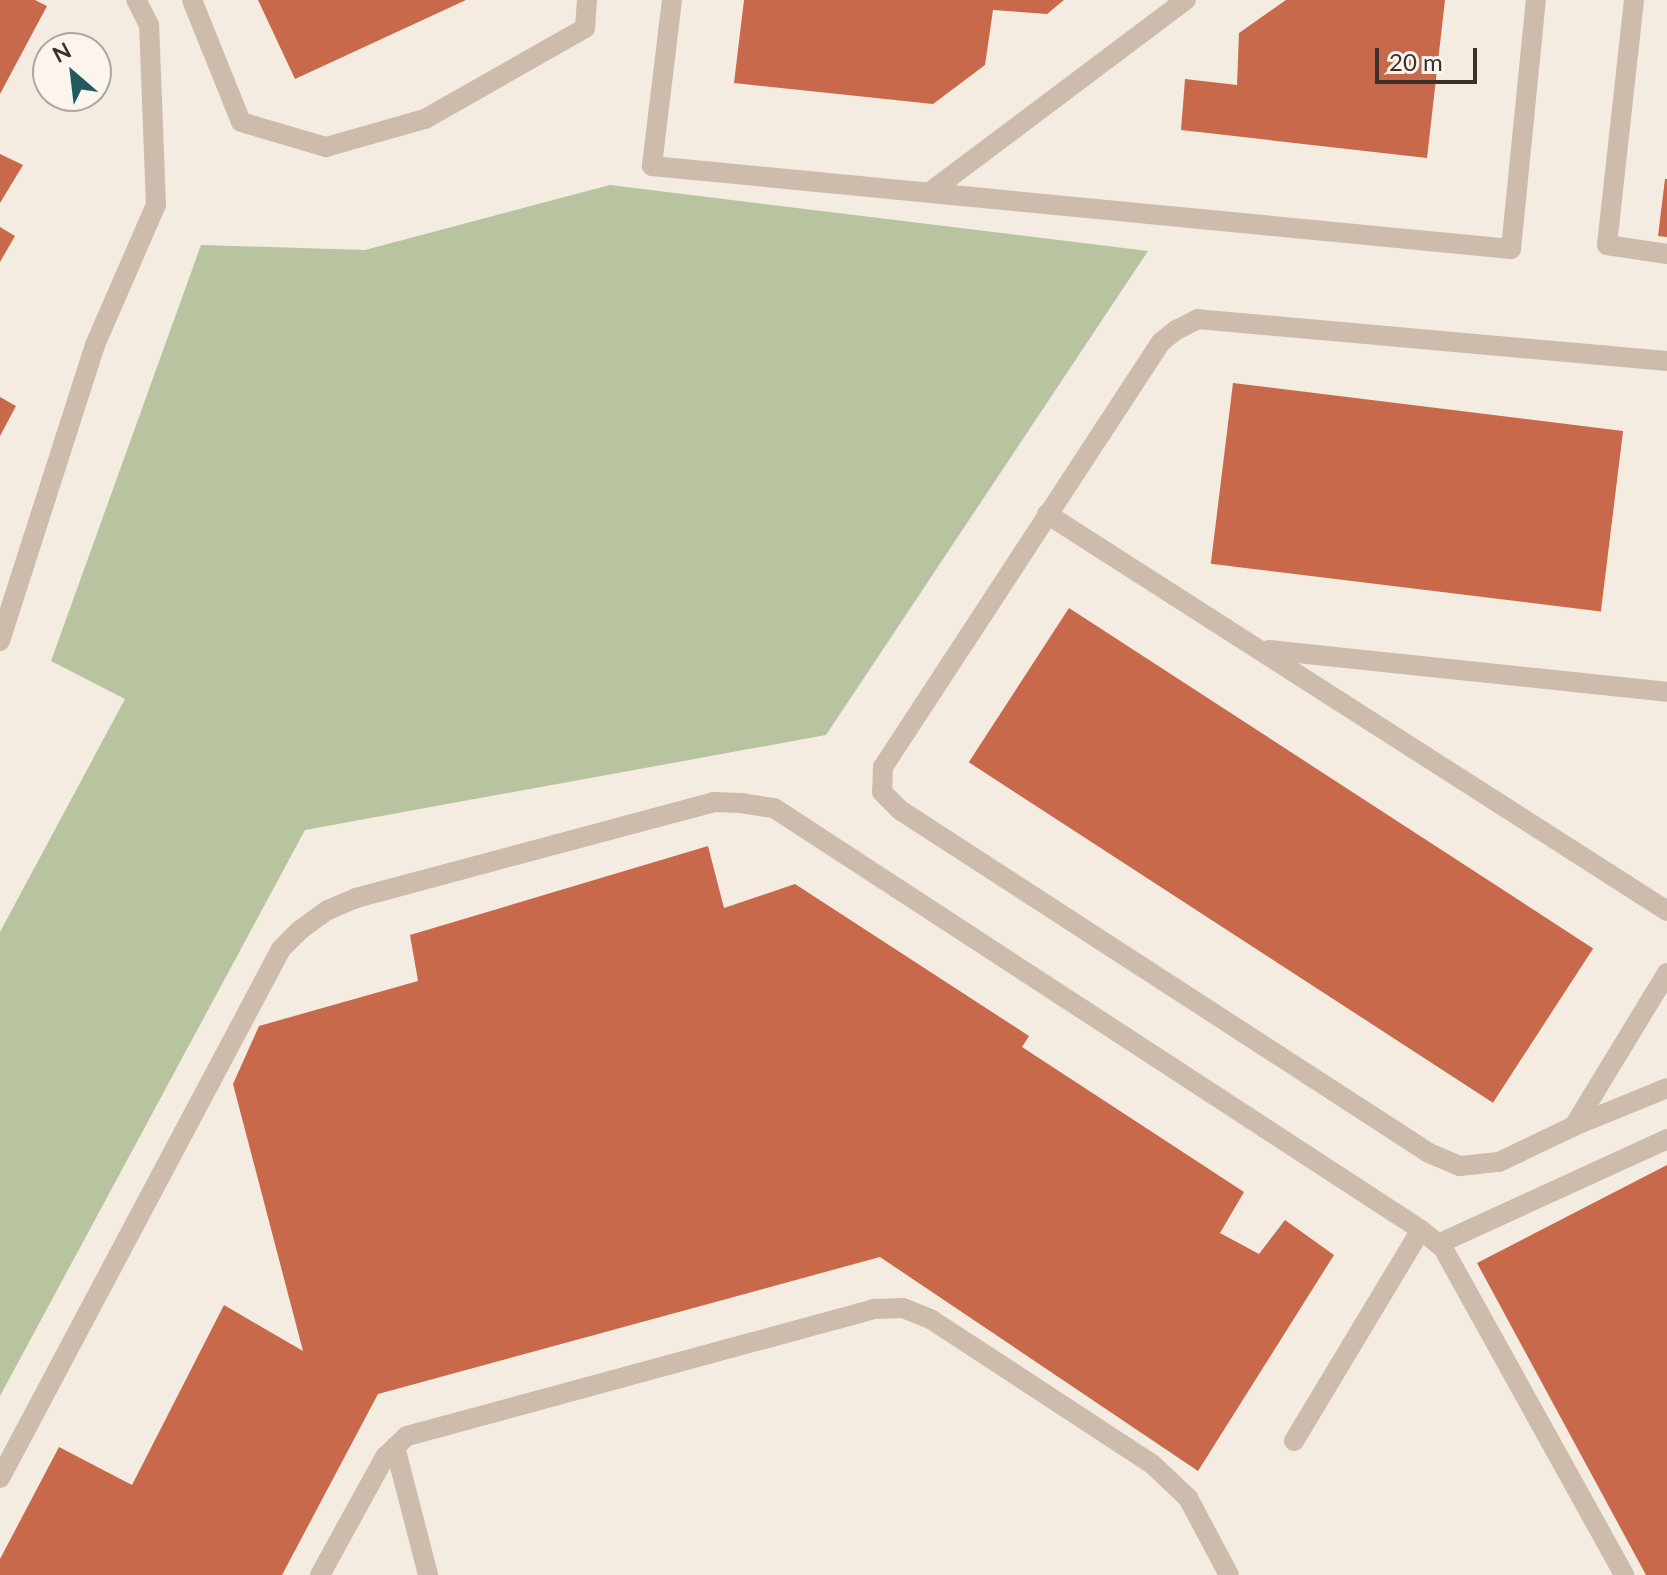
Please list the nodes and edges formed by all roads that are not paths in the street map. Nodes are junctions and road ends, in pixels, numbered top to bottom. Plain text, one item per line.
1 (136, 0) edge
2 (192, 0) edge
3 (587, 0) edge
4 (672, 0) edge
5 (1186, 0) edge
6 (1536, 0) edge
7 (1634, 0) edge
8 (930, 192) junction
9 (1667, 254) edge
10 (1667, 361) edge
11 (1047, 514) junction
12 (0, 641) edge
13 (1263, 650) junction
14 (1667, 692) edge
15 (1667, 911) edge
16 (1667, 973) edge
17 (1667, 1088) edge
18 (1574, 1126) junction
19 (1667, 1139) edge
20 (1421, 1230) junction
21 (1438, 1244) junction
22 (1294, 1441) dead end
23 (395, 1447) junction
24 (0, 1478) edge
25 (320, 1575) edge
26 (428, 1575) edge
27 (1229, 1575) edge
28 (1624, 1575) edge

1 - 12 lane
2 - 3 lane
4 - 8 lane
5 - 8 lane
6 - 8 lane
7 - 9 lane
10 - 11 lane
11 - 13 lane
11 - 18 lane
13 - 14 lane
13 - 15 lane
16 - 18 lane
17 - 18 lane
19 - 21 lane
20 - 21 lane
20 - 22 lane
20 - 24 lane
21 - 28 lane
23 - 25 lane
23 - 26 lane
23 - 27 lane

